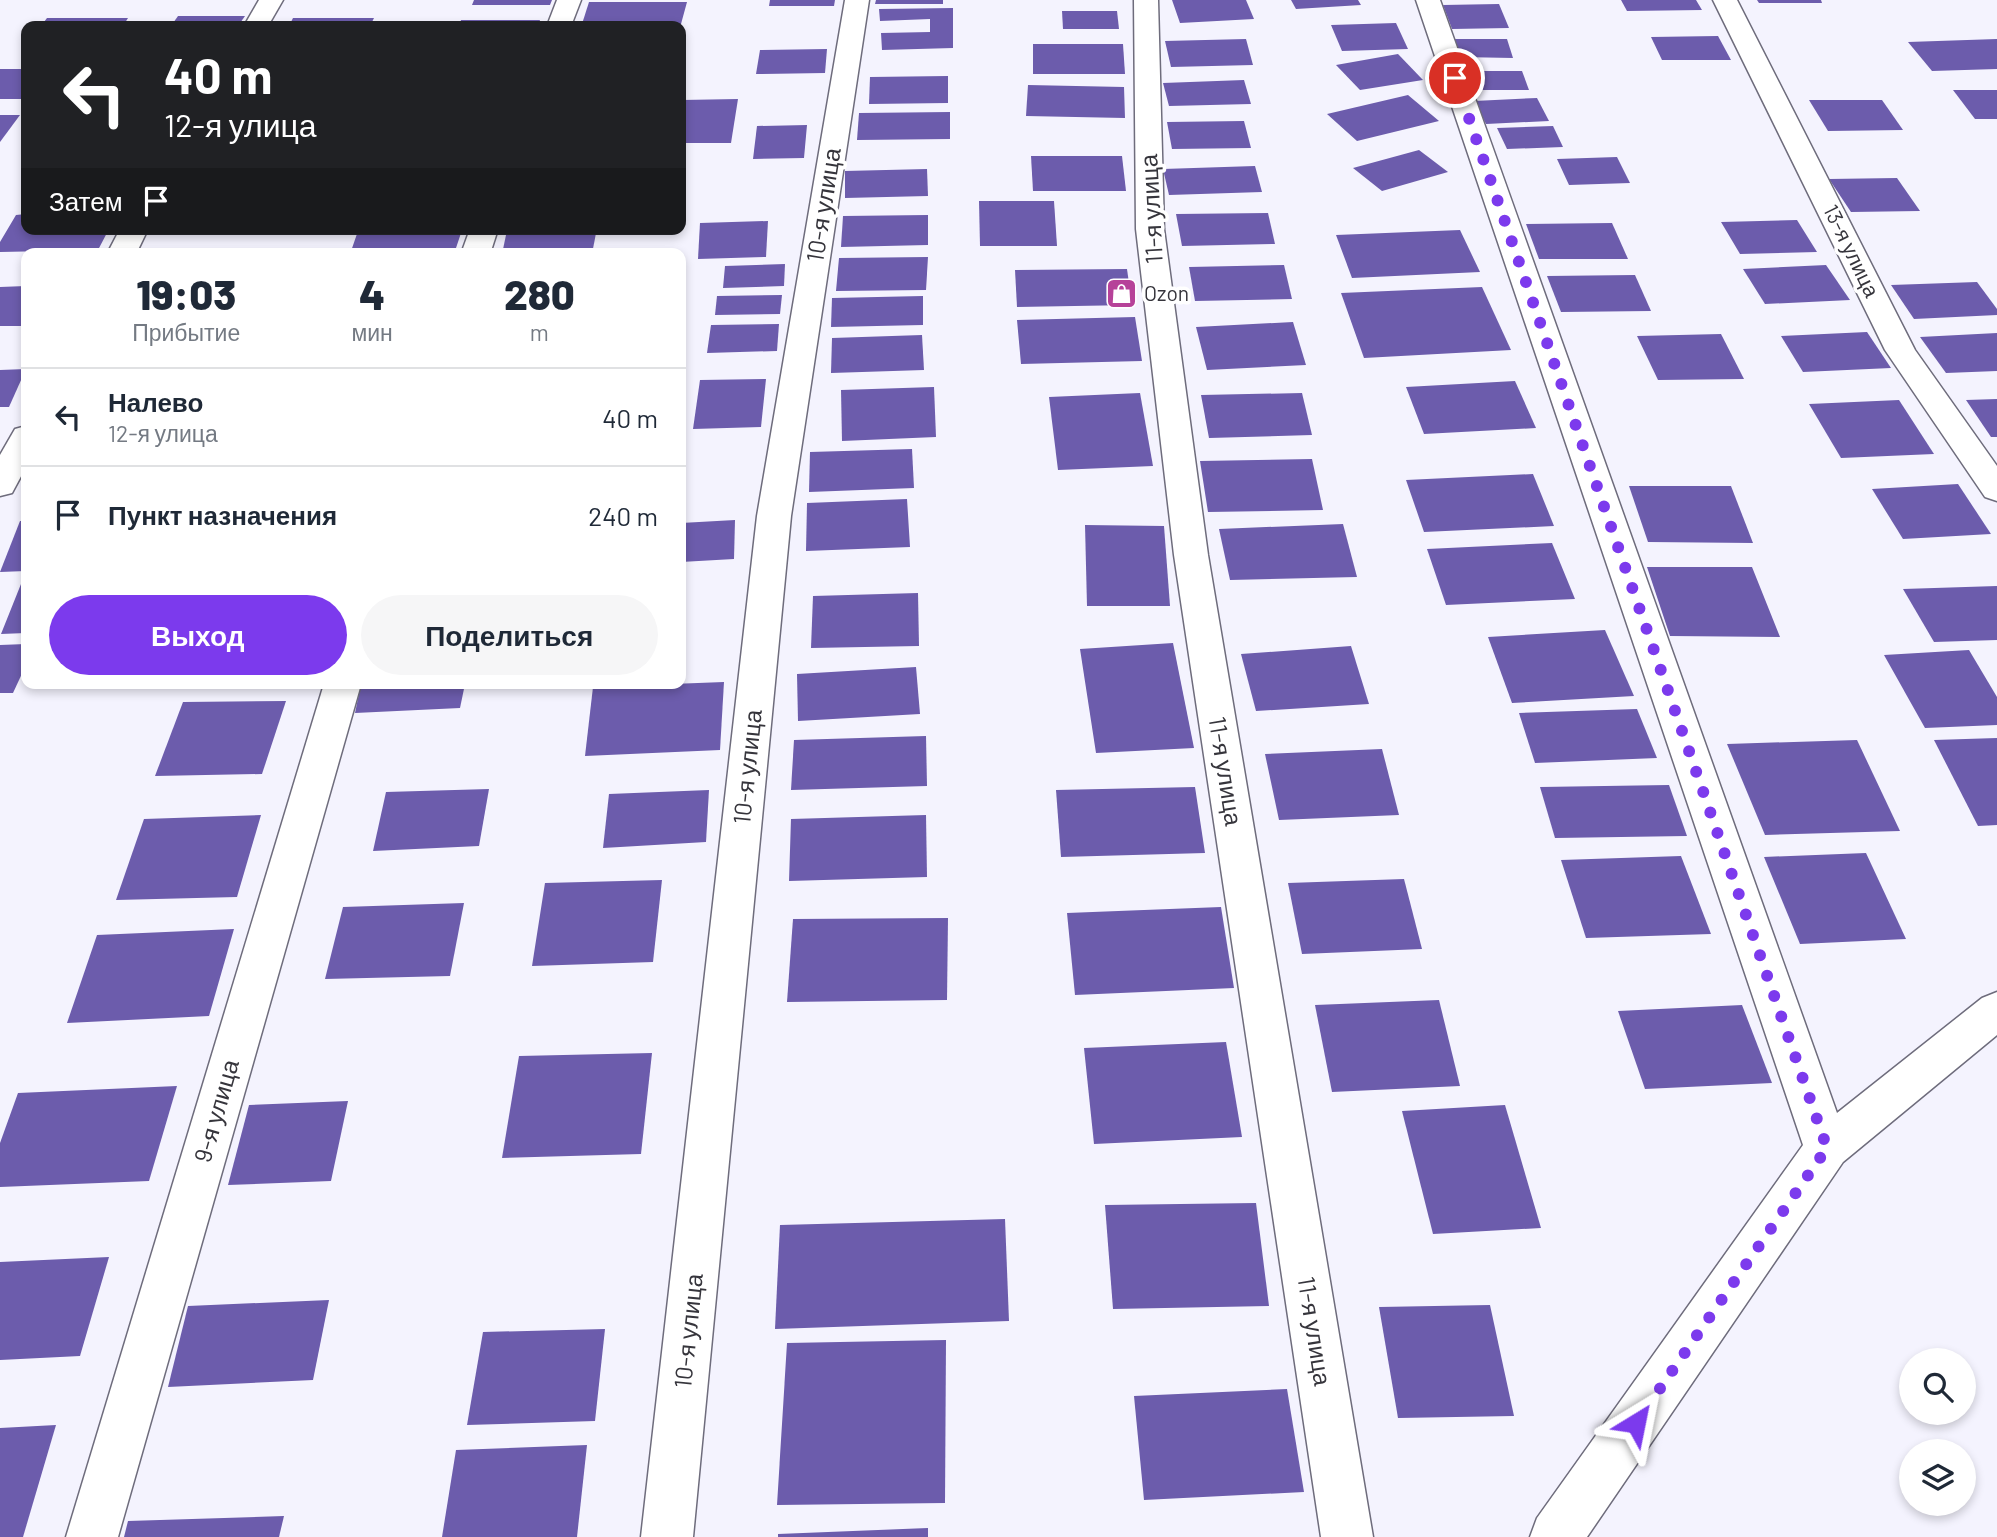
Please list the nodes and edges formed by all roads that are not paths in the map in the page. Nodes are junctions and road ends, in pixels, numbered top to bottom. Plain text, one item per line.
1 (271, 0) edge
2 (569, 0) edge
3 (857, 0) edge
4 (1146, 0) edge
5 (1428, 0) edge
6 (1726, 0) edge
7 (259, 21) edge
8 (561, 21) edge
9 (21, 446) edge
10 (0, 486) edge
11 (1997, 490) edge
12 (342, 689) edge
13 (1997, 1010) edge
14 (1827, 1148) junction
15 (92, 1537) edge
16 (667, 1537) edge
17 (1347, 1537) edge
18 (1556, 1537) edge

1 - 7 street
2 - 8 street
3 - 16 street, 10-я улица
4 - 17 street, 11-я улица
5 - 14 street
6 - 11 street, 13-я улица
9 - 10 street
12 - 15 street, 9-я улица
13 - 14 street
14 - 18 street

